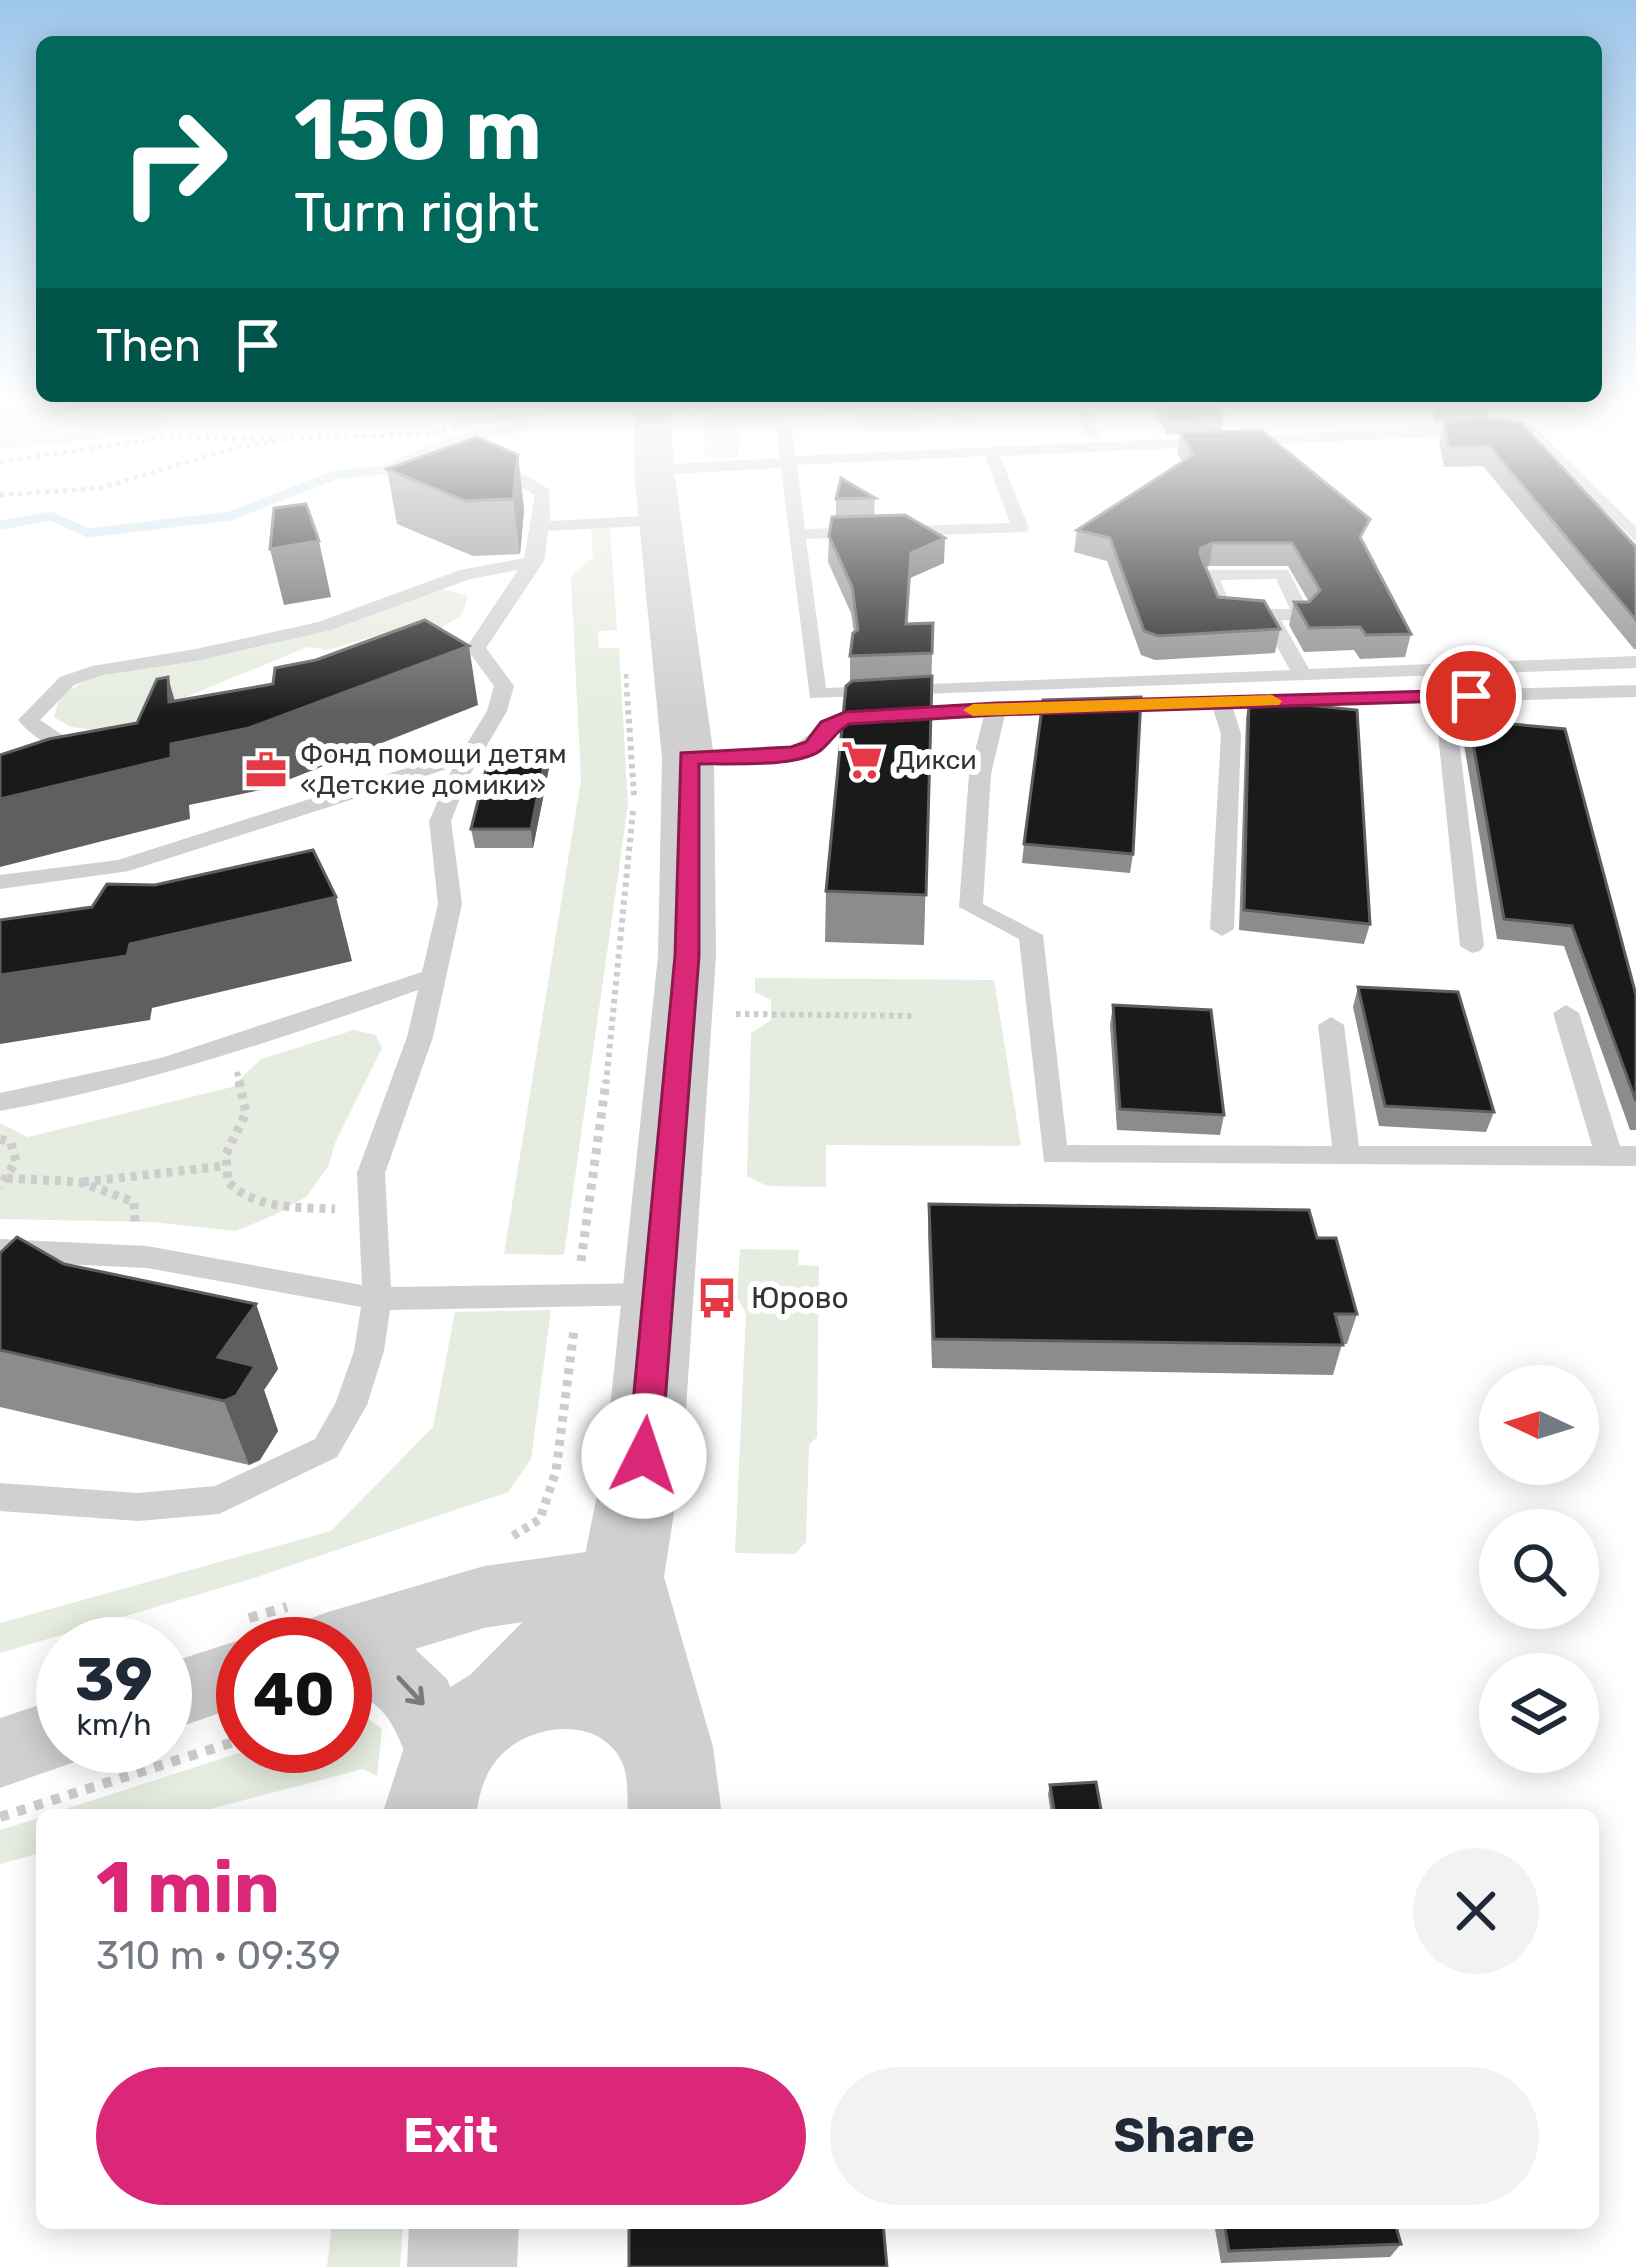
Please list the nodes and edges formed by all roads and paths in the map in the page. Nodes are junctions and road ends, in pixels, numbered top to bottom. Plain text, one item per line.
1 (543, 505) edge
2 (622, 505) edge
3 (659, 505) edge
4 (791, 505) edge
5 (1012, 505) edge
6 (1605, 505) edge
7 (544, 526) junction
8 (796, 534) junction
9 (1636, 537) edge
10 (1232, 550) edge
11 (535, 561) junction
12 (1245, 575) junction
13 (1268, 614) junction
14 (1636, 662) edge
15 (625, 665) dead end
16 (1303, 675) junction
17 (1633, 696) edge
18 (1432, 697) junction
19 (1221, 702) junction
20 (996, 709) junction
21 (112, 745) edge
22 (76, 751) junction
23 (472, 754) junction
24 (688, 758) junction
25 (53, 765) edge
26 (0, 882) edge
27 (1222, 929) dead end
28 (1472, 946) dead end
29 (435, 976) junction
30 (1566, 1013) dead end
31 (734, 1014) dead end
32 (914, 1016) dead end
33 (1330, 1025) dead end
34 (232, 1046) junction
35 (0, 1102) edge
36 (0, 1138) edge
37 (1347, 1156) junction
38 (1623, 1156) edge
39 (224, 1166) junction
40 (8, 1178) junction
41 (80, 1182) junction
42 (0, 1187) edge
43 (373, 1213) junction
44 (0, 1250) edge
45 (120, 1256) junction
46 (658, 1294) junction
47 (576, 1295) junction
48 (377, 1299) junction
49 (0, 1497) edge
50 (492, 1543) dead end
51 (622, 1577) junction
52 (356, 1617) edge
53 (372, 1663) edge
54 (36, 1741) edge
55 (216, 1748) edge
56 (0, 1753) edge
57 (458, 1759) edge
58 (672, 1781) edge
59 (0, 1817) edge
60 (464, 2229) edge
61 (462, 2267) edge

1 - 7 lane
2 - 7 lane
3 - 24 street
4 - 8 lane
5 - 8 lane
6 - 9 lane
7 - 11 lane
8 - 16 lane
10 - 12 lane
11 - 22 lane
11 - 23 lane
12 - 13 lane
12 - 13 lane
13 - 16 lane
14 - 16 lane
15 - 47 path
17 - 18 lane
18 - 19 lane
18 - 28 lane
19 - 20 lane
19 - 27 lane
20 - 24 lane
20 - 37 lane
21 - 22 lane
22 - 25 lane
23 - 26 lane
23 - 29 lane
24 - 46 street
29 - 34 lane
29 - 43 lane
30 - 38 lane
31 - 32 path
33 - 37 lane
34 - 35 lane
34 - 39 path
36 - 40 path
37 - 38 lane
39 - 41 path
39 - 43 path
40 - 41 path
40 - 42 path
41 - 45 path
43 - 48 lane
44 - 45 lane
45 - 48 lane
46 - 47 lane
46 - 51 street
47 - 48 lane
47 - 50 path
48 - 49 lane
51 - 52 street
51 - 57 street
51 - 58 street
53 -> 57 street
54 - 56 street
55 - 59 path
57 - 58 street
60 - 61 street

